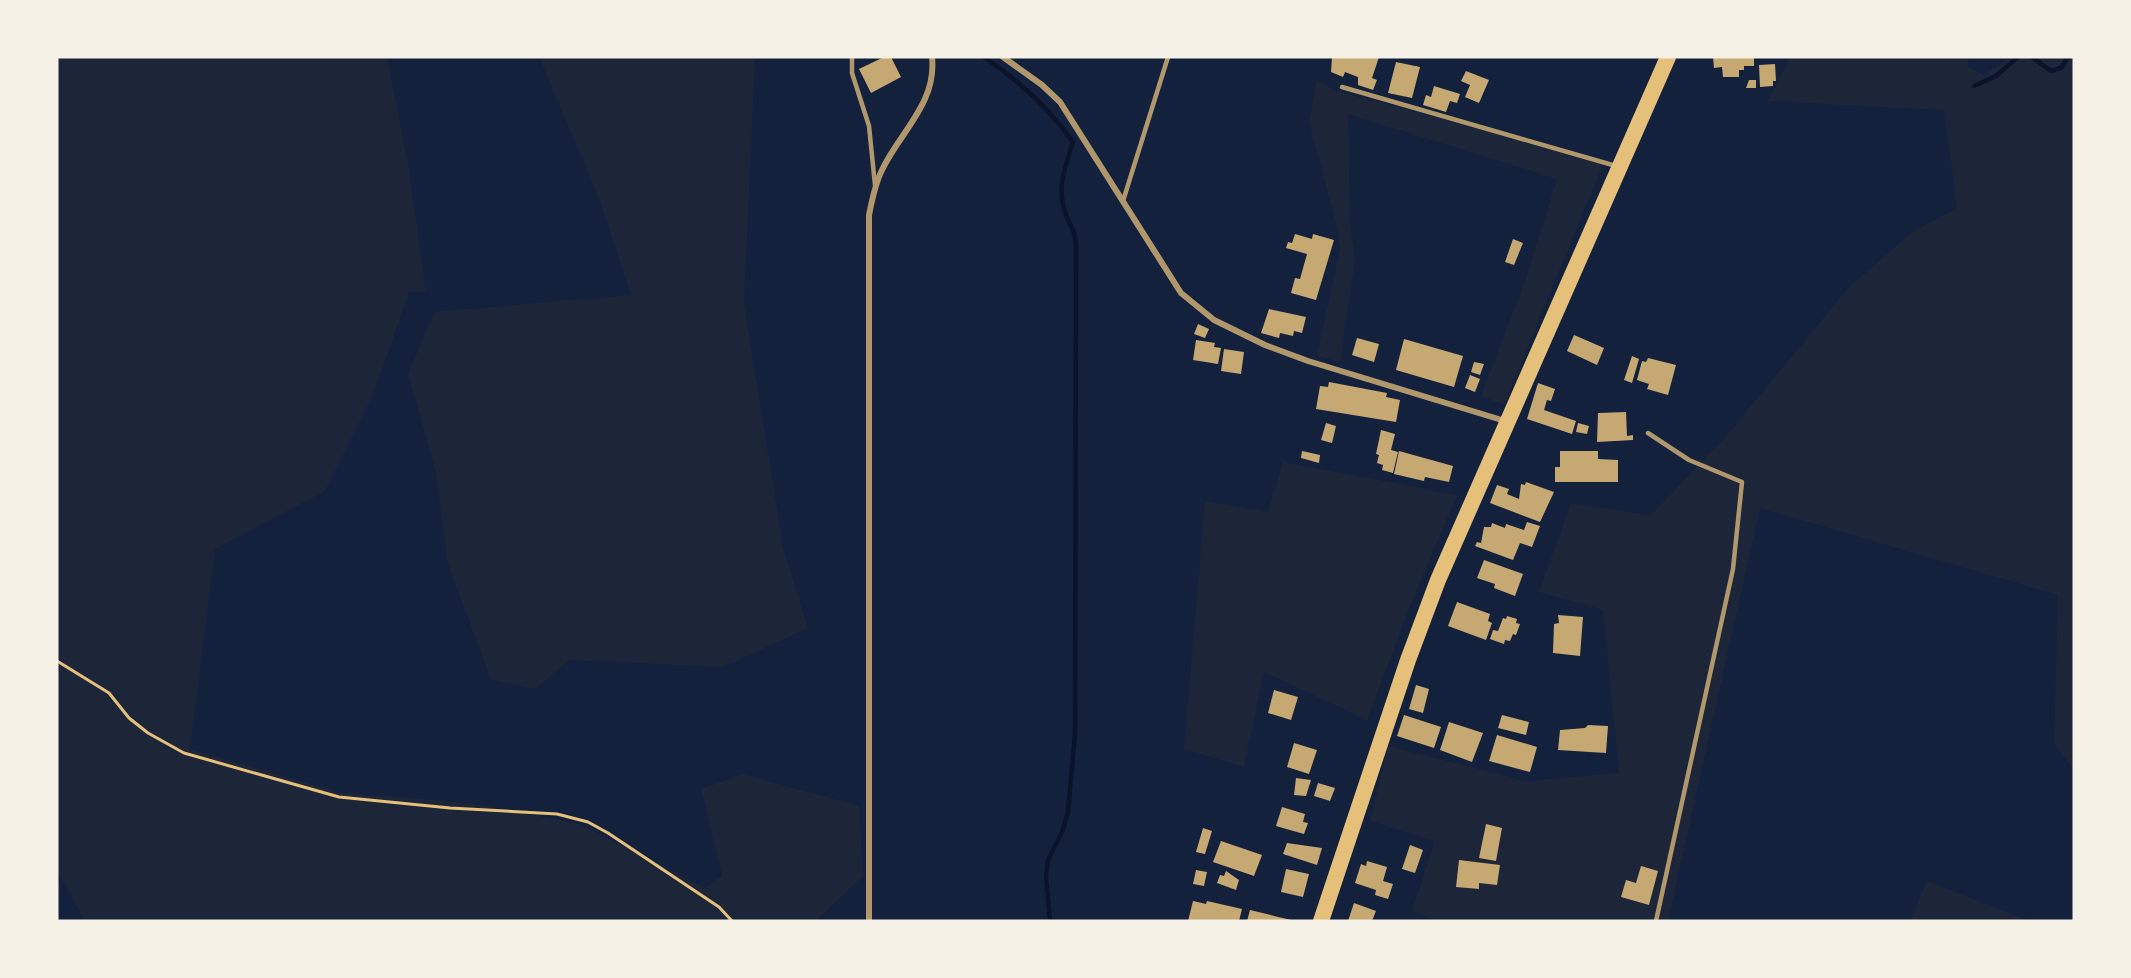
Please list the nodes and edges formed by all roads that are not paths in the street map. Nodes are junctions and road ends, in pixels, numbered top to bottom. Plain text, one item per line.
1 (852, 57) edge
2 (932, 57) edge
3 (1003, 57) edge
4 (1168, 57) edge
5 (1668, 57) edge
6 (1342, 87) dead end
7 (1619, 166) junction
8 (875, 187) junction
9 (1123, 201) junction
10 (1508, 422) junction
11 (1648, 432) dead end
12 (869, 921) edge
13 (1321, 921) edge
14 (1656, 921) edge

1 - 8 lane
2 - 8 street
3 - 9 street
4 - 9 lane
5 - 7 highway
6 - 7 lane
7 - 10 highway
8 - 12 street
9 - 10 street
10 - 13 highway
11 - 14 lane

